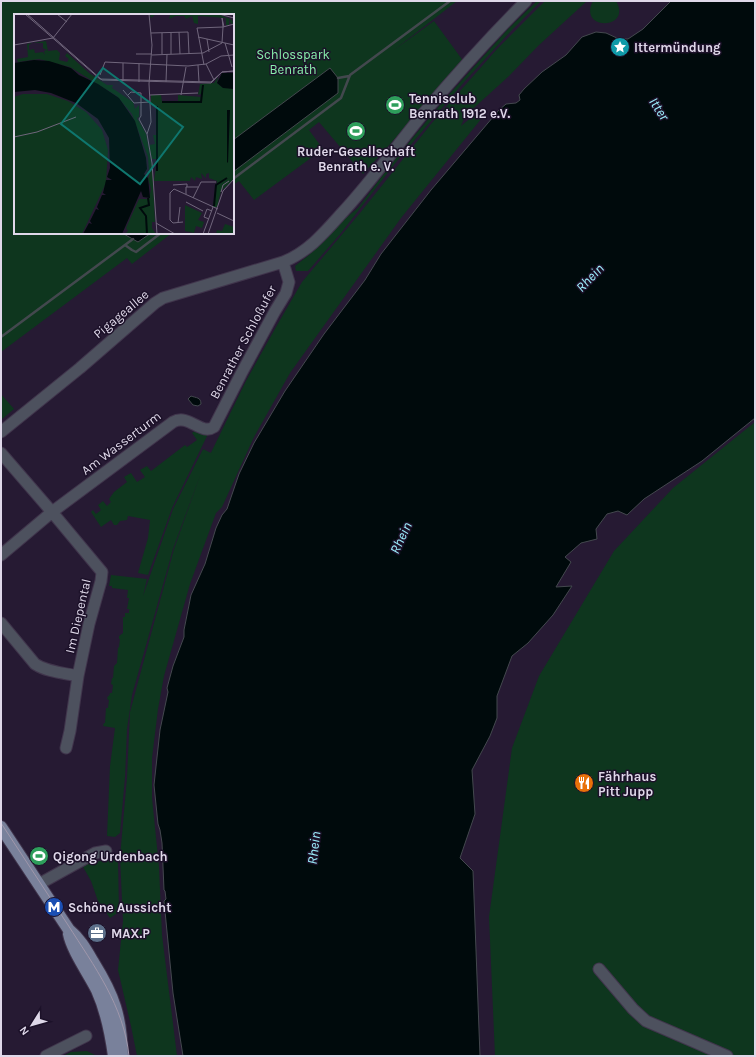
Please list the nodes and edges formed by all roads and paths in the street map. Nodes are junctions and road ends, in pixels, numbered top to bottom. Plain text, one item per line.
1 (526, 1) edge
2 (283, 262) junction
3 (211, 429) joint
4 (1, 432) edge
5 (1, 453) edge
6 (52, 512) junction
7 (1, 555) edge
8 (1, 624) edge
9 (78, 676) junction
10 (66, 748) dead end
11 (1, 827) edge
12 (106, 851) dead end
13 (39, 884) junction
14 (599, 969) dead end
15 (113, 1018) junction
16 (86, 1036) dead end
17 (46, 1056) edge
18 (114, 1056) edge
19 (122, 1056) edge
20 (727, 1056) edge

1 - 2 street
2 - 3 street, Benrather Schloßufer
2 - 4 street, Pigageallee
3 - 6 street, Am Wasserturm
5 - 6 street, Im Diepental
6 - 7 street
6 - 9 street, Im Diepental
8 - 9 street
9 - 10 street, Im Diepental
11 - 13 main road
12 - 13 street
13 - 15 main road
14 - 20 street
15 - 18 main road
15 - 19 main road
16 - 17 street

